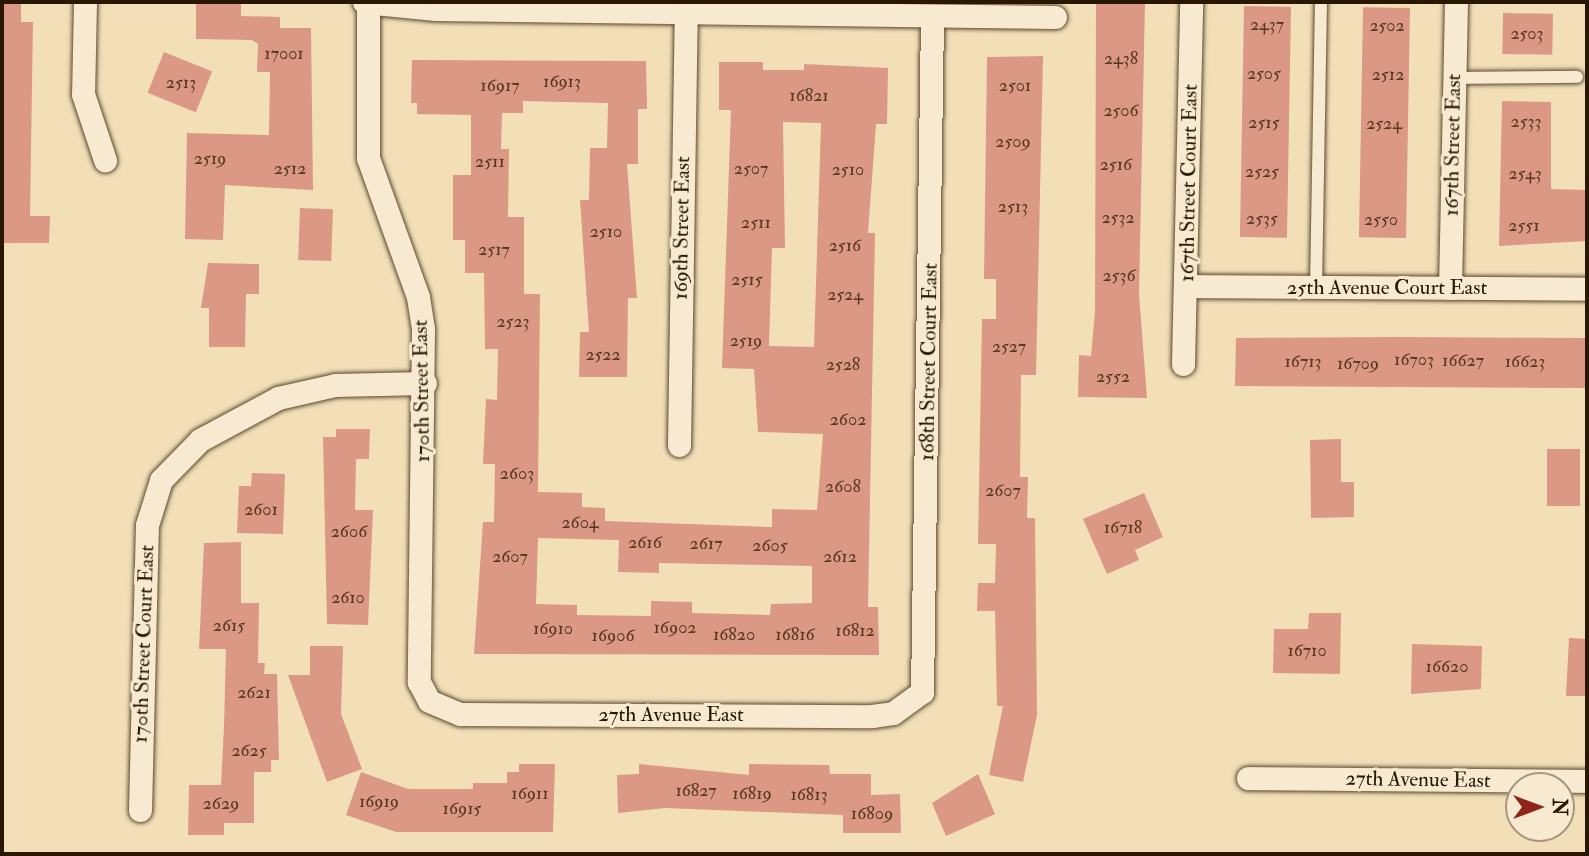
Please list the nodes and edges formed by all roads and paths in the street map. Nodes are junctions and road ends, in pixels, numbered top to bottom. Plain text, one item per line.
1 (85, 2) edge
2 (1191, 2) edge
3 (1321, 2) edge
4 (1456, 2) edge
5 (366, 3) edge
6 (686, 11) junction
7 (1055, 16) dead end
8 (932, 18) junction
9 (1577, 77) dead end
10 (1454, 78) junction
11 (105, 160) dead end
12 (1187, 286) junction
13 (1317, 287) junction
14 (1450, 288) junction
15 (1587, 289) edge
16 (1183, 365) dead end
17 (425, 383) junction
18 (679, 445) dead end
19 (429, 701) joint
20 (912, 701) joint
21 (1248, 778) dead end
22 (1587, 781) edge
23 (140, 810) dead end

1 - 11 street
2 - 12 street, 167th Street Court East
3 - 13 lane
4 - 10 street, 167th Street East
5 - 6 street
5 - 17 street, 170th Street East
6 - 8 street
6 - 18 street, 169th Street East
7 - 8 street
8 - 20 street, 168th Street Court East
9 - 10 lane
10 - 14 street, 167th Street East
12 - 13 street, 25th Avenue Court East
12 - 16 street, 167th Street Court East
13 - 14 street, 25th Avenue Court East
14 - 15 street, 25th Avenue Court East
17 - 19 street, 170th Street East
17 - 23 street, 170th Street Court East
19 - 20 street, 27th Avenue East
21 - 22 street, 27th Avenue East

